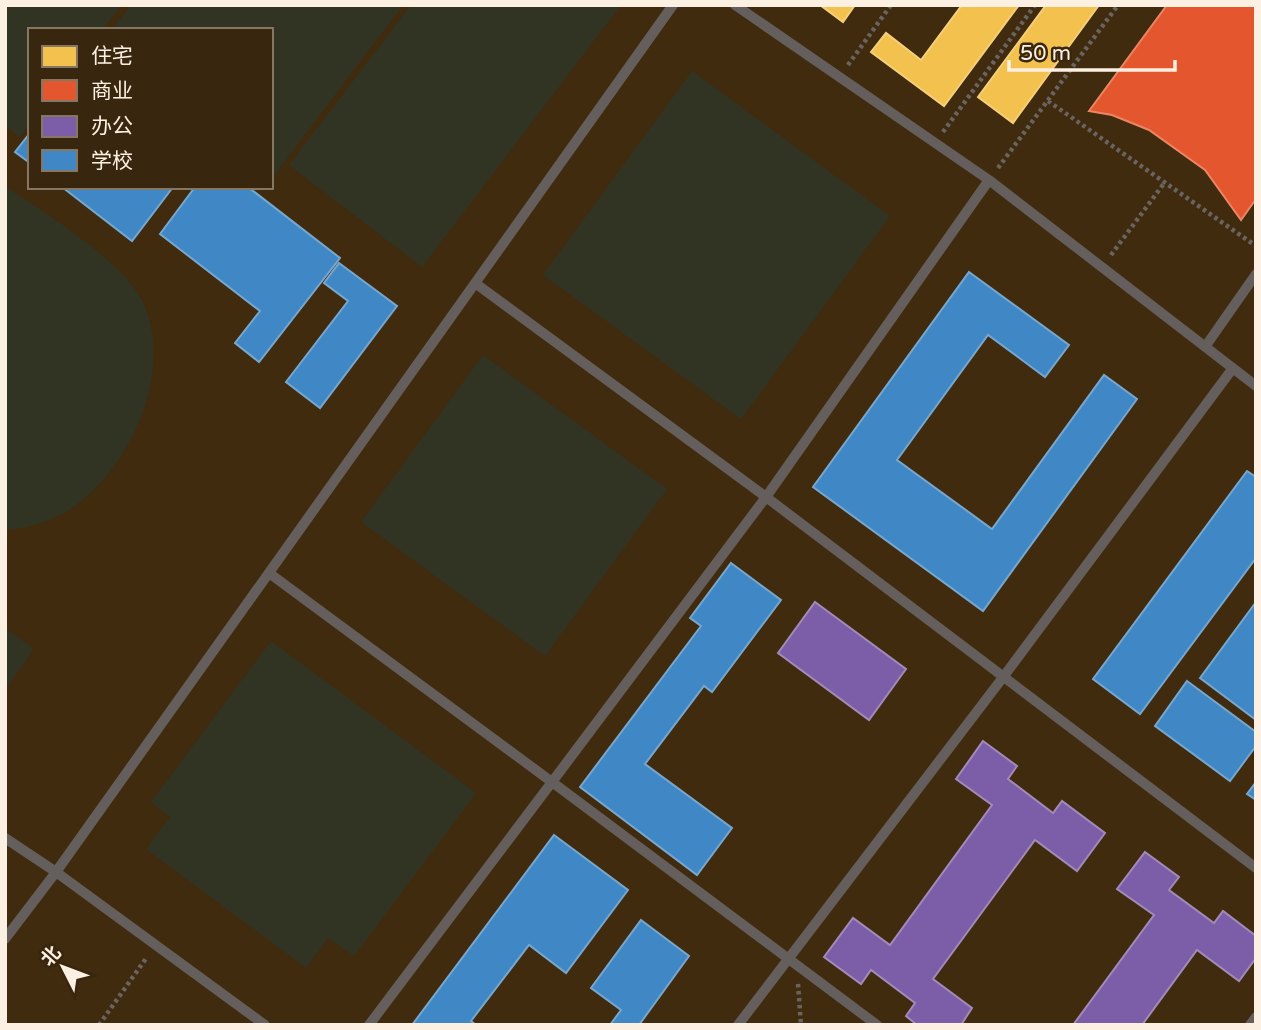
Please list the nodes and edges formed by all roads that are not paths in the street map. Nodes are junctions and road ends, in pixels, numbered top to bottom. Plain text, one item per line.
1 (673, 5) edge
2 (735, 5) edge
3 (989, 180) junction
4 (1256, 274) edge
5 (475, 283) junction
6 (1205, 347) junction
7 (1233, 368) junction
8 (1256, 386) edge
9 (766, 497) junction
10 (269, 573) junction
11 (1004, 676) junction
12 (552, 782) junction
13 (5, 838) edge
14 (1256, 868) edge
15 (56, 872) junction
16 (5, 939) edge
17 (792, 963) junction
18 (1256, 1017) edge
19 (265, 1025) edge
20 (369, 1025) edge
21 (738, 1025) edge
22 (877, 1025) edge
23 (1250, 1025) edge

1 - 5 lane
2 - 3 lane
3 - 6 lane
3 - 9 lane
4 - 6 lane
5 - 9 lane
5 - 10 lane
6 - 7 lane
7 - 8 lane
7 - 11 lane
9 - 11 lane
9 - 12 lane
10 - 12 lane
10 - 15 lane
11 - 14 lane
11 - 17 lane
12 - 17 lane
12 - 20 lane
13 - 15 lane
15 - 16 lane
15 - 19 lane
17 - 21 lane
17 - 22 lane
18 - 23 lane

